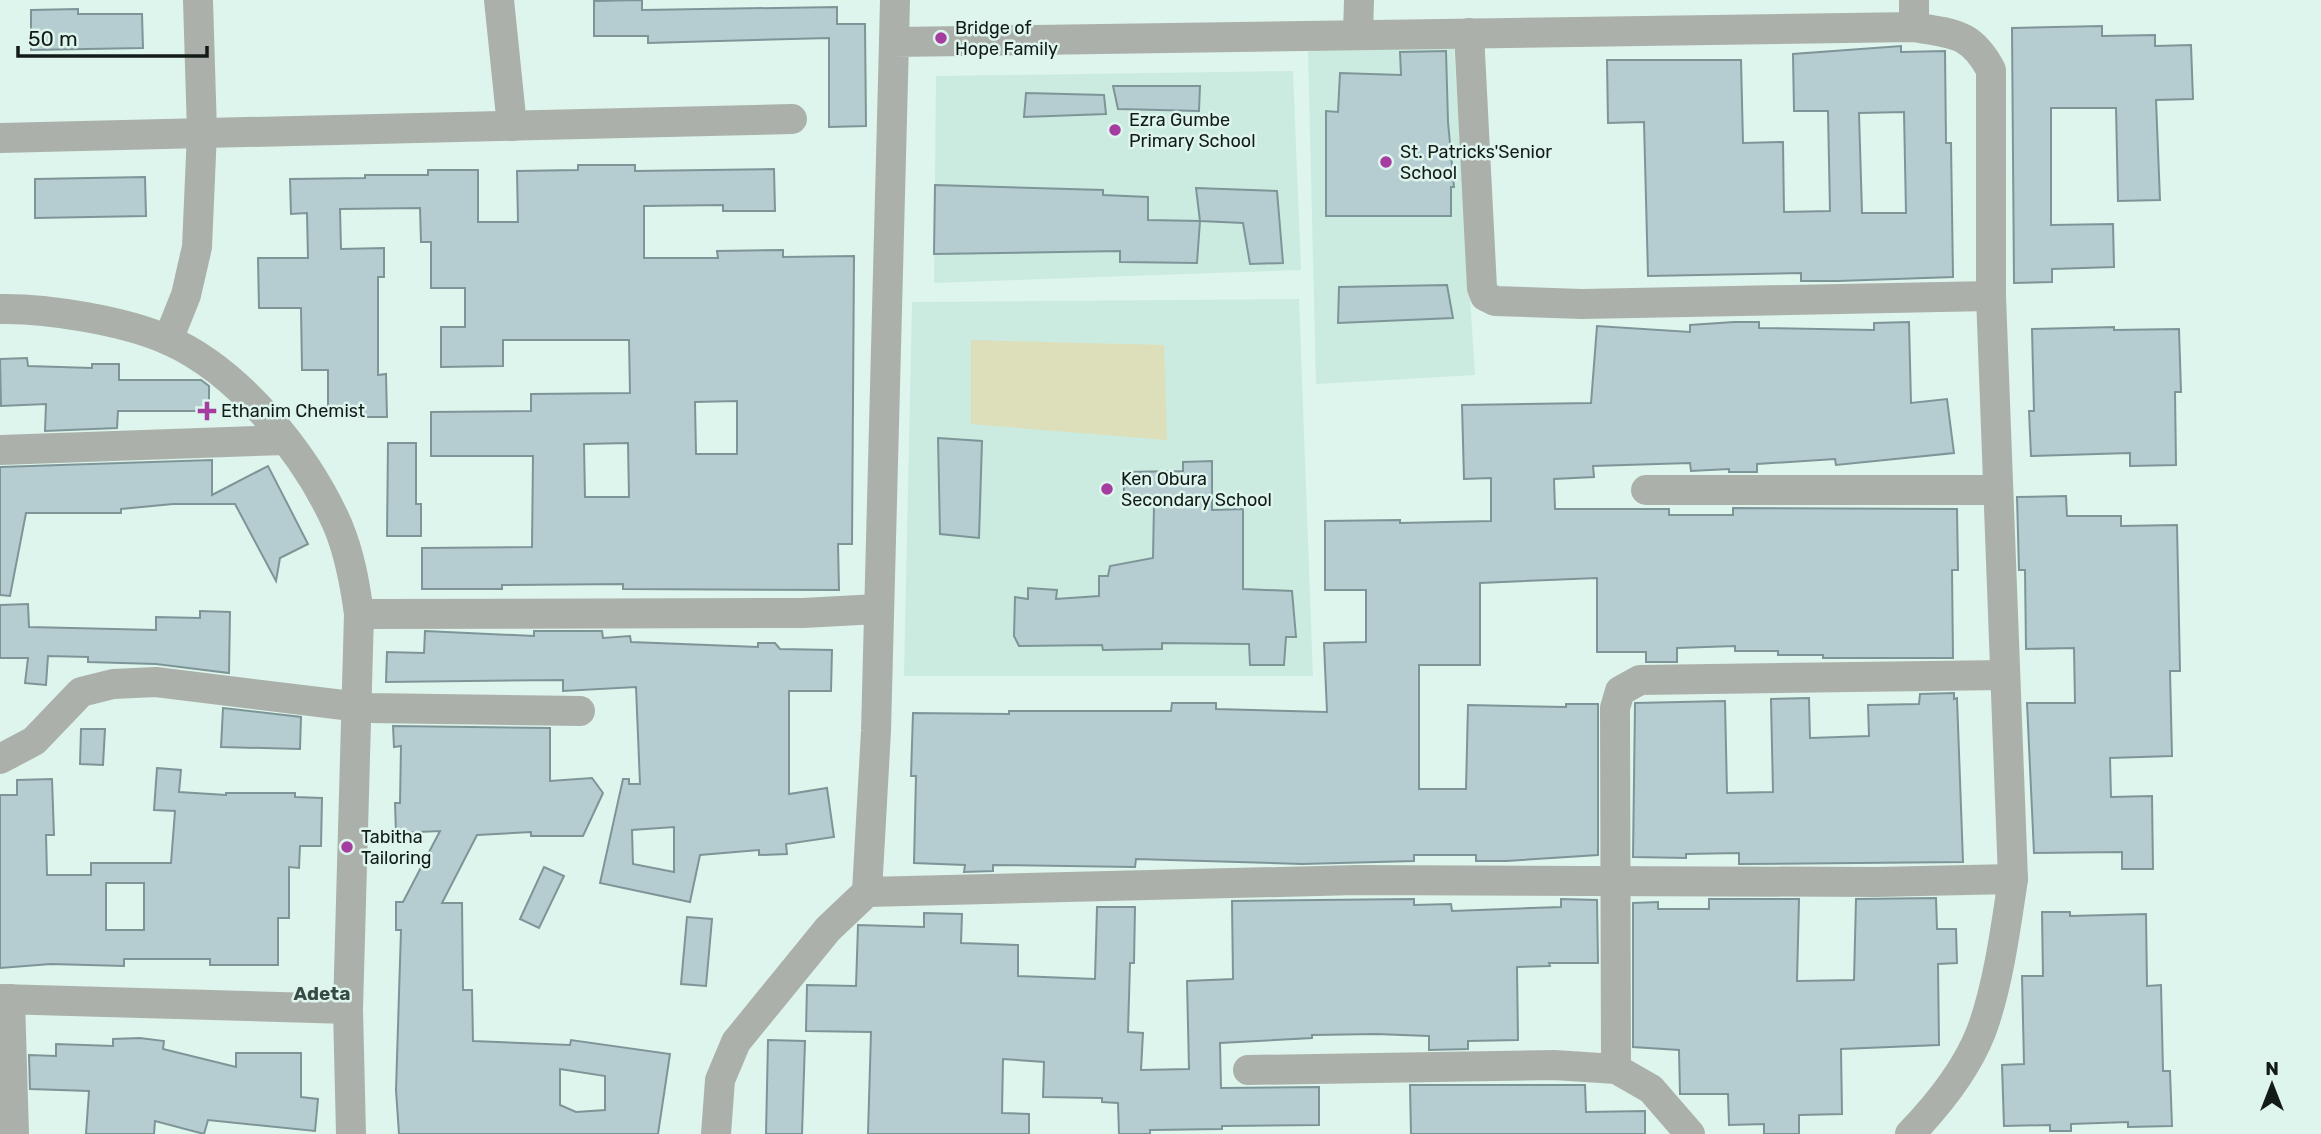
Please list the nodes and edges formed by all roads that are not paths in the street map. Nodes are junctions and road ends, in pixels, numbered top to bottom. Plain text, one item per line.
1 (198, 0) edge
2 (499, 0) edge
3 (895, 0) edge
4 (1359, 0) edge
5 (1914, 13) edge
6 (1469, 33) junction
7 (1359, 34) junction
8 (894, 42) junction
9 (792, 119) dead end
10 (512, 126) junction
11 (202, 132) junction
12 (0, 138) edge
13 (1991, 296) junction
14 (0, 309) edge
15 (168, 340) junction
16 (285, 440) junction
17 (0, 450) edge
18 (1646, 490) dead end
19 (1998, 490) junction
20 (878, 609) junction
21 (359, 614) junction
22 (2005, 675) junction
23 (357, 706) junction
24 (580, 710) dead end
25 (0, 759) edge
26 (2012, 879) junction
27 (1614, 881) junction
28 (867, 892) junction
29 (5, 999) edge
30 (348, 1009) junction
31 (1616, 1069) junction
32 (1248, 1070) dead end
33 (14, 1134) edge
34 (351, 1134) edge
35 (716, 1134) edge
36 (1690, 1134) edge
37 (1910, 1134) edge

1 - 11 street
2 - 10 street
3 - 8 street
4 - 7 street
5 - 6 street
5 - 13 street
6 - 7 street
6 - 13 street
7 - 8 street
8 - 20 street
9 - 10 street
10 - 11 street
11 - 12 street
11 - 15 street
13 - 19 street
14 - 15 street
15 - 16 street
16 - 17 street
16 - 21 street
18 - 19 street
19 - 22 street
20 - 21 street
20 - 28 street
21 - 23 street
22 - 26 street
22 - 27 street
23 - 24 street
23 - 25 street
23 - 30 street
26 - 27 street
26 - 37 street
27 - 28 street
27 - 31 street
28 - 35 street
29 - 30 street
29 - 33 street
30 - 34 street
31 - 32 street
31 - 36 street

